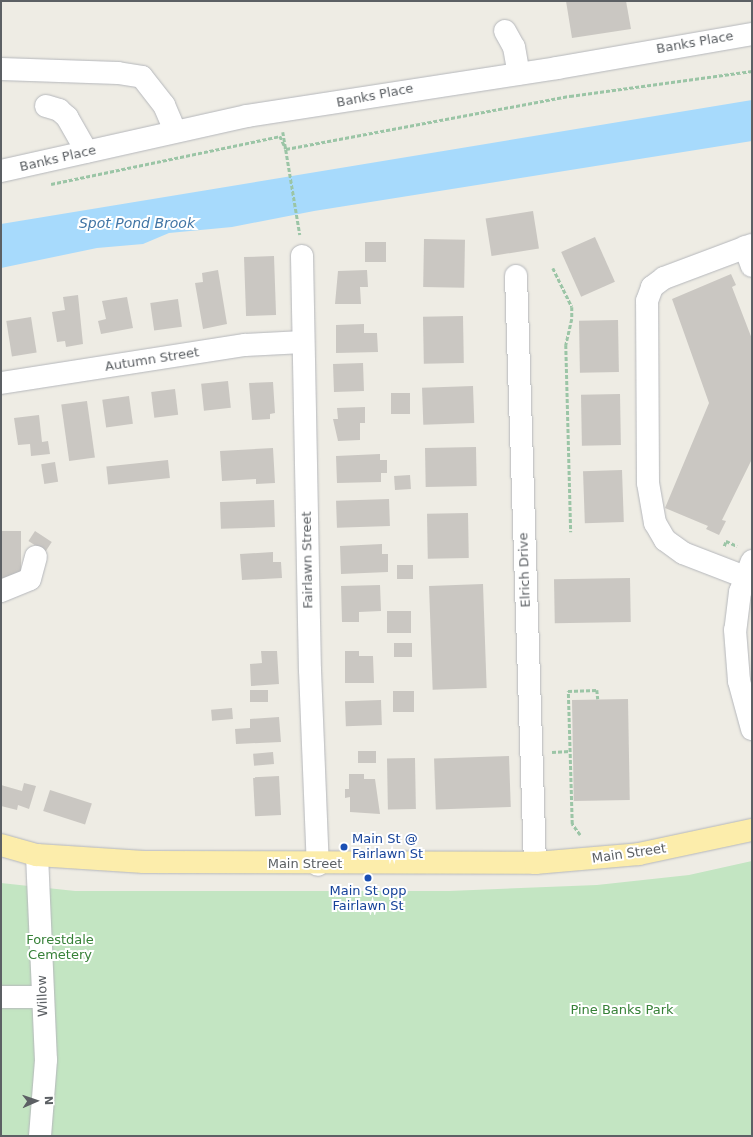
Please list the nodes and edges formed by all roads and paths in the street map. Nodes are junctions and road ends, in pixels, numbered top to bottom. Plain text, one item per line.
1 (505, 31) dead end
2 (752, 34) edge
3 (1, 69) edge
4 (752, 71) edge
5 (519, 74) junction
6 (46, 106) dead end
7 (175, 131) junction
8 (87, 152) junction
9 (287, 157) dead end
10 (1, 171) edge
11 (45, 185) dead end
12 (299, 228) dead end
13 (750, 253) edge
14 (302, 256) dead end
15 (553, 268) dead end
16 (516, 276) dead end
17 (303, 342) junction
18 (1, 383) edge
19 (571, 532) dead end
20 (36, 557) dead end
21 (748, 569) edge
22 (1, 591) edge
23 (598, 699) dead end
24 (752, 729) edge
25 (752, 830) edge
26 (580, 835) dead end
27 (1, 845) edge
28 (37, 855) junction
29 (534, 863) junction
30 (318, 865) junction
31 (1, 997) edge
32 (43, 997) junction
33 (40, 1136) edge

1 - 5 street
2 - 5 street, Banks Place
3 - 7 street
4 - 11 path
5 - 7 street, Banks Place
6 - 8 street
7 - 8 street, Banks Place
8 - 10 street, Banks Place
9 - 12 path
13 - 21 street
14 - 17 street, Fairlawn Street
15 - 19 path
16 - 29 street, Elrich Drive
17 - 18 street, Autumn Street
17 - 30 street, Fairlawn Street
20 - 22 street
21 - 24 street
23 - 26 path
25 - 29 main road, Main Street
27 - 28 main road, Main Street
28 - 30 main road, Main Street
28 - 32 street, Willow
29 - 30 main road, Main Street
31 - 32 street
32 - 33 street, Willow

